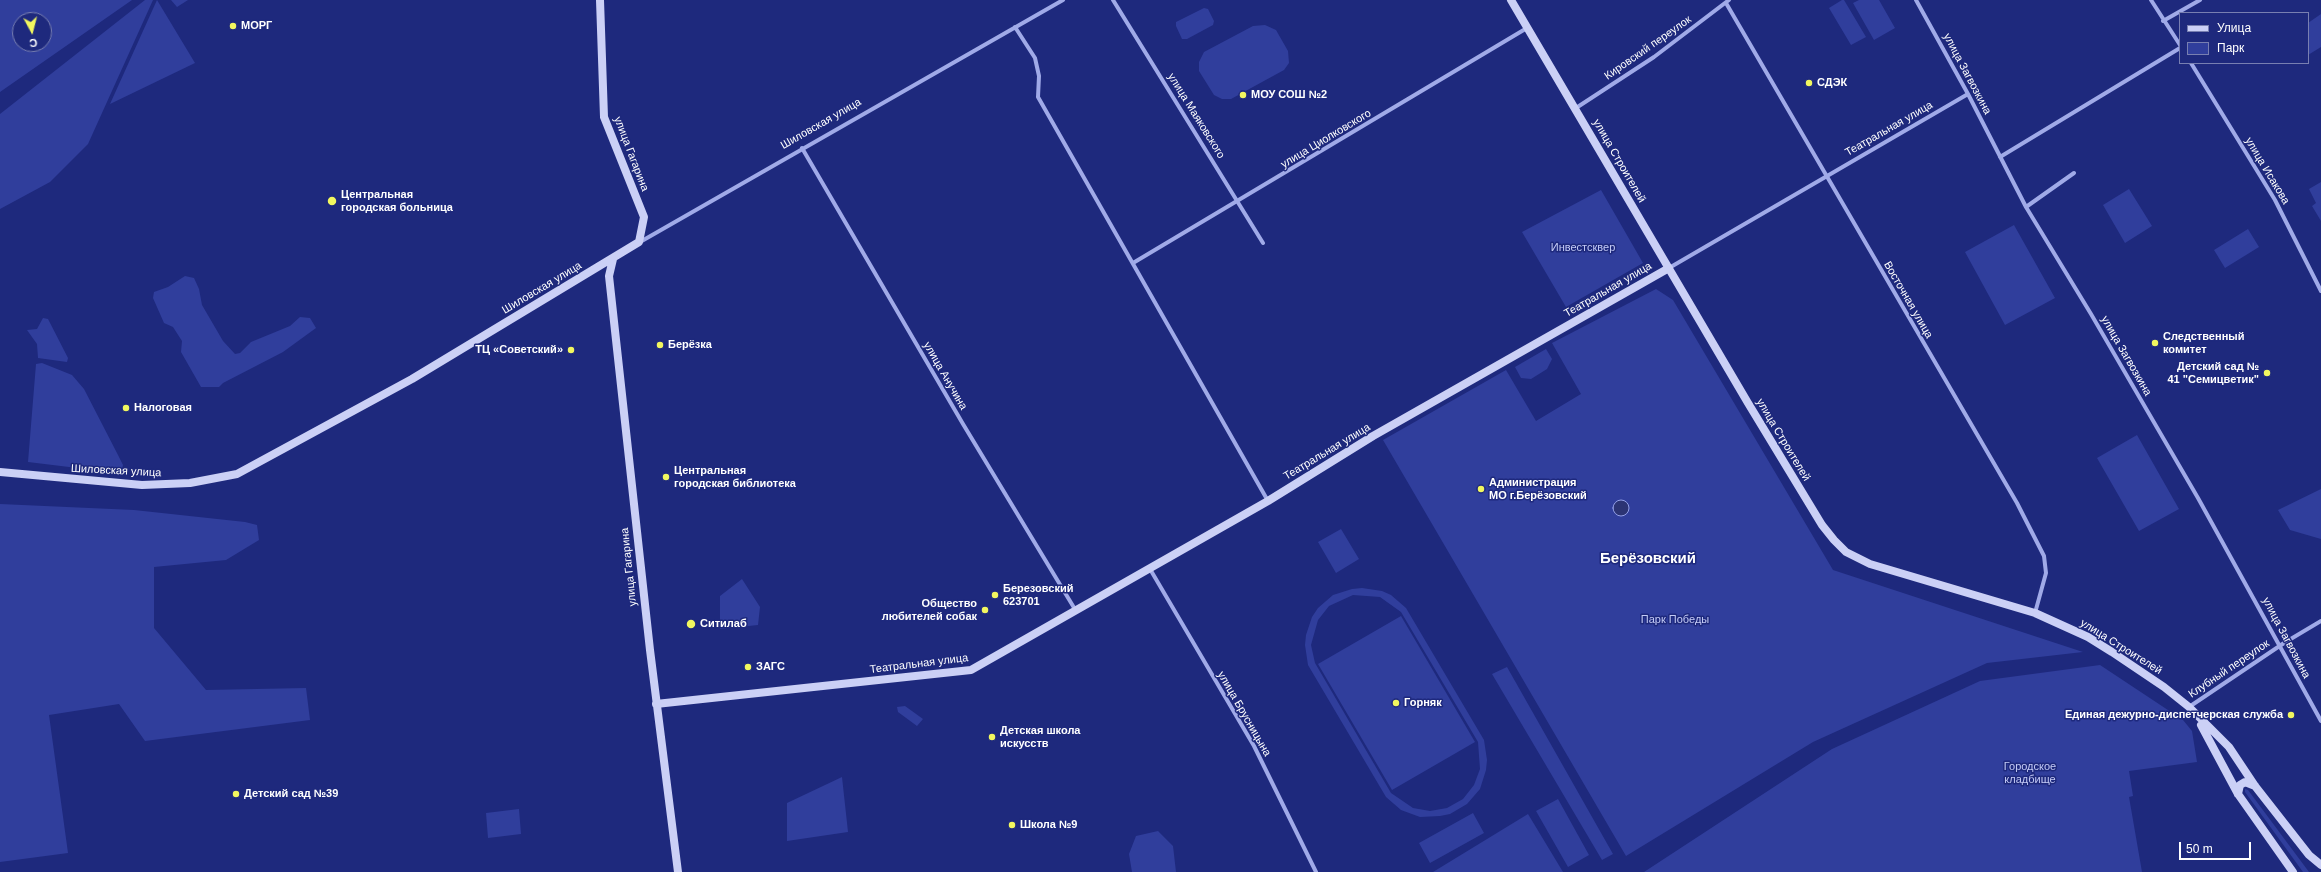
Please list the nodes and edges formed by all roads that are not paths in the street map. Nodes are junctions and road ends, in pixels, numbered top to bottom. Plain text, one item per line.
1 (600, 0) edge
2 (1063, 0) edge
3 (1113, 0) edge
4 (1511, 0) edge
5 (1916, 0) edge
6 (2151, 0) edge
7 (2200, 0) edge
8 (1728, 1) edge
9 (2163, 20) junction
10 (1015, 27) junction
11 (1528, 28) junction
12 (2179, 45) edge
13 (2179, 48) edge
14 (2192, 64) edge
15 (1968, 94) junction
16 (1576, 108) junction
17 (802, 148) junction
18 (2000, 157) junction
19 (2074, 173) dead end
20 (1827, 177) junction
21 (1239, 202) junction
22 (2026, 207) junction
23 (640, 242) junction
24 (1263, 243) dead end
25 (613, 259) junction
26 (1133, 263) junction
27 (1669, 268) junction
28 (2321, 291) edge
29 (0, 472) edge
30 (1268, 501) junction
31 (1150, 569) junction
32 (1076, 611) junction
33 (2035, 613) junction
34 (2321, 622) edge
35 (2280, 646) junction
36 (656, 704) junction
37 (2191, 710) junction
38 (2321, 721) edge
39 (2255, 786) junction
40 (2238, 794) junction
41 (2321, 865) edge
42 (678, 872) edge
43 (1316, 872) edge
44 (2293, 872) edge

1 - 23 street, улица Гагарина
2 - 10 street, Шиловская улица
3 - 21 street, улица Маяковского
4 - 11 street, улица Строителей
5 - 15 street, улица Загвозкина
6 - 9 street
7 - 9 street
8 - 16 street, Кировский переулок
8 - 20 street, Восточная улица
9 - 12 street
10 - 17 street, Шиловская улица
10 - 26 street
11 - 16 street, улица Строителей
11 - 21 street, улица Циолковского
13 - 18 street
14 - 28 street, улица Исакова
15 - 18 street, улица Загвозкина
15 - 20 street, Театральная улица
16 - 27 street, улица Строителей
17 - 23 street, Шиловская улица
17 - 32 street, улица Анучина
18 - 22 street, улица Загвозкина
19 - 22 street
20 - 27 street, Театральная улица
20 - 33 street, Восточная улица
21 - 24 street, улица Маяковского
21 - 26 street, улица Циолковского
22 - 35 street, улица Загвозкина
23 - 25 street, Шиловская улица
25 - 29 street, Шиловская улица
25 - 36 street, улица Гагарина
26 - 30 street
27 - 30 street, Театральная улица
27 - 33 street, улица Строителей
30 - 31 street, Театральная улица
31 - 32 street, Театральная улица
31 - 43 street, улица Брусницына
32 - 36 street, Театральная улица
33 - 37 street, улица Строителей
34 - 35 street, Клубный переулок
35 - 37 street, Клубный переулок
35 - 38 street, улица Загвозкина
36 - 42 street, улица Гагарина
37 - 39 street, улица Строителей
37 - 40 street
39 - 40 street
39 - 41 street, улица Строителей
40 - 44 street

